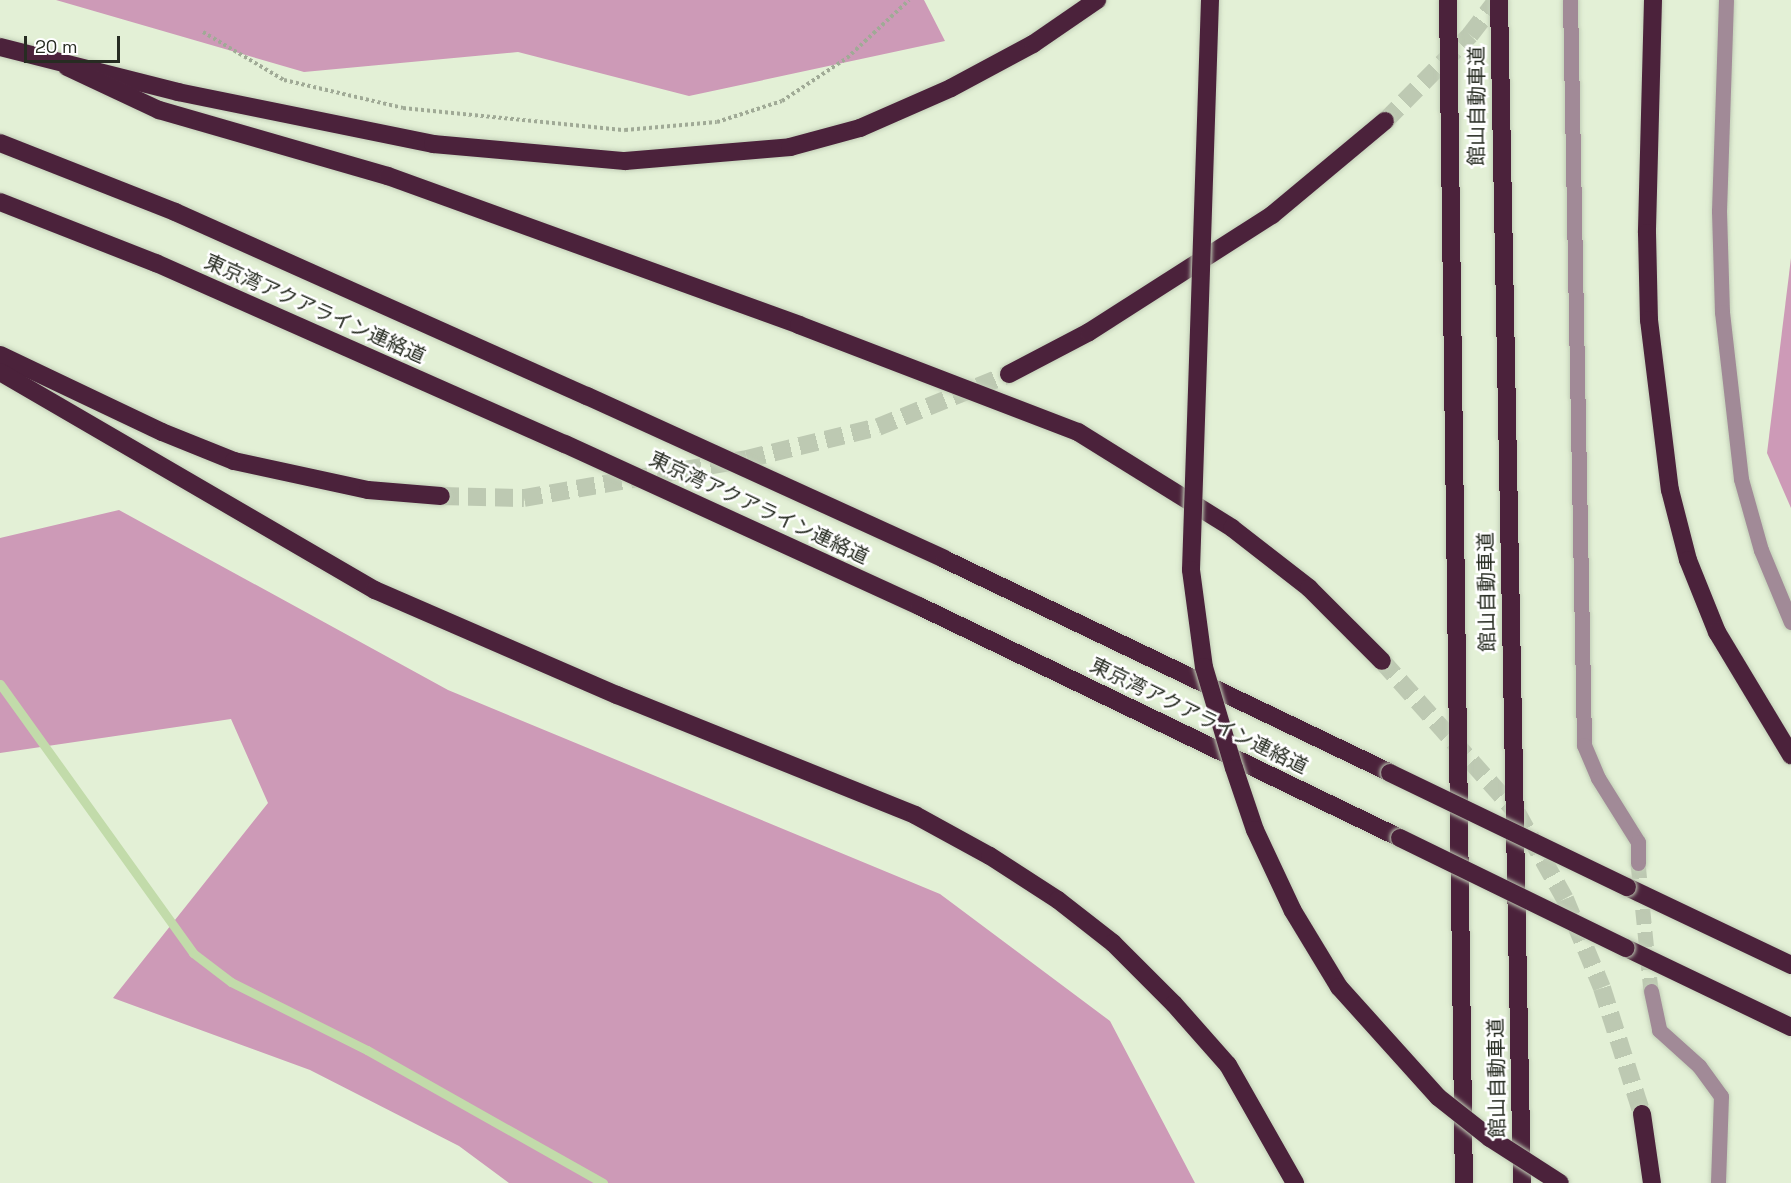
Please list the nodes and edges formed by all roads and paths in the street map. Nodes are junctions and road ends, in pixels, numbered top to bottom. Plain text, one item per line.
1 (909, 0) edge
2 (1097, 0) edge
3 (1210, 0) edge
4 (1448, 0) edge
5 (1499, 0) edge
6 (1570, 0) edge
7 (1653, 0) edge
8 (1725, 0) edge
9 (203, 32) dead end
10 (0, 47) edge
11 (67, 67) junction
12 (1385, 121) tunnel mouth
13 (0, 143) edge
14 (0, 202) edge
15 (0, 355) edge
16 (0, 372) edge
17 (1009, 374) tunnel mouth
18 (441, 496) tunnel mouth
19 (1791, 622) edge
20 (1382, 661) tunnel mouth
21 (1791, 755) edge
22 (1638, 863) tunnel mouth
23 (1791, 966) edge
24 (1651, 991) tunnel mouth
25 (1791, 1027) edge
26 (1642, 1114) tunnel mouth
27 (1294, 1183) edge
28 (1464, 1183) edge
29 (1522, 1183) edge
30 (1560, 1183) edge
31 (1652, 1183) edge
32 (1718, 1183) edge

1 - 9 path
2 - 11 highway
3 - 30 highway, bridge
4 - 28 highway, 館山自動車道
5 - 29 highway, 館山自動車道
6 - 22 street
7 - 21 highway
8 - 19 street
10 - 11 highway
11 - 20 highway
12 - 17 highway
13 - 23 highway, 東京湾アクアライン連絡道, bridge
14 - 25 highway, 東京湾アクアライン連絡道, bridge
15 - 18 highway
16 - 27 highway
24 - 32 street
26 - 31 highway

